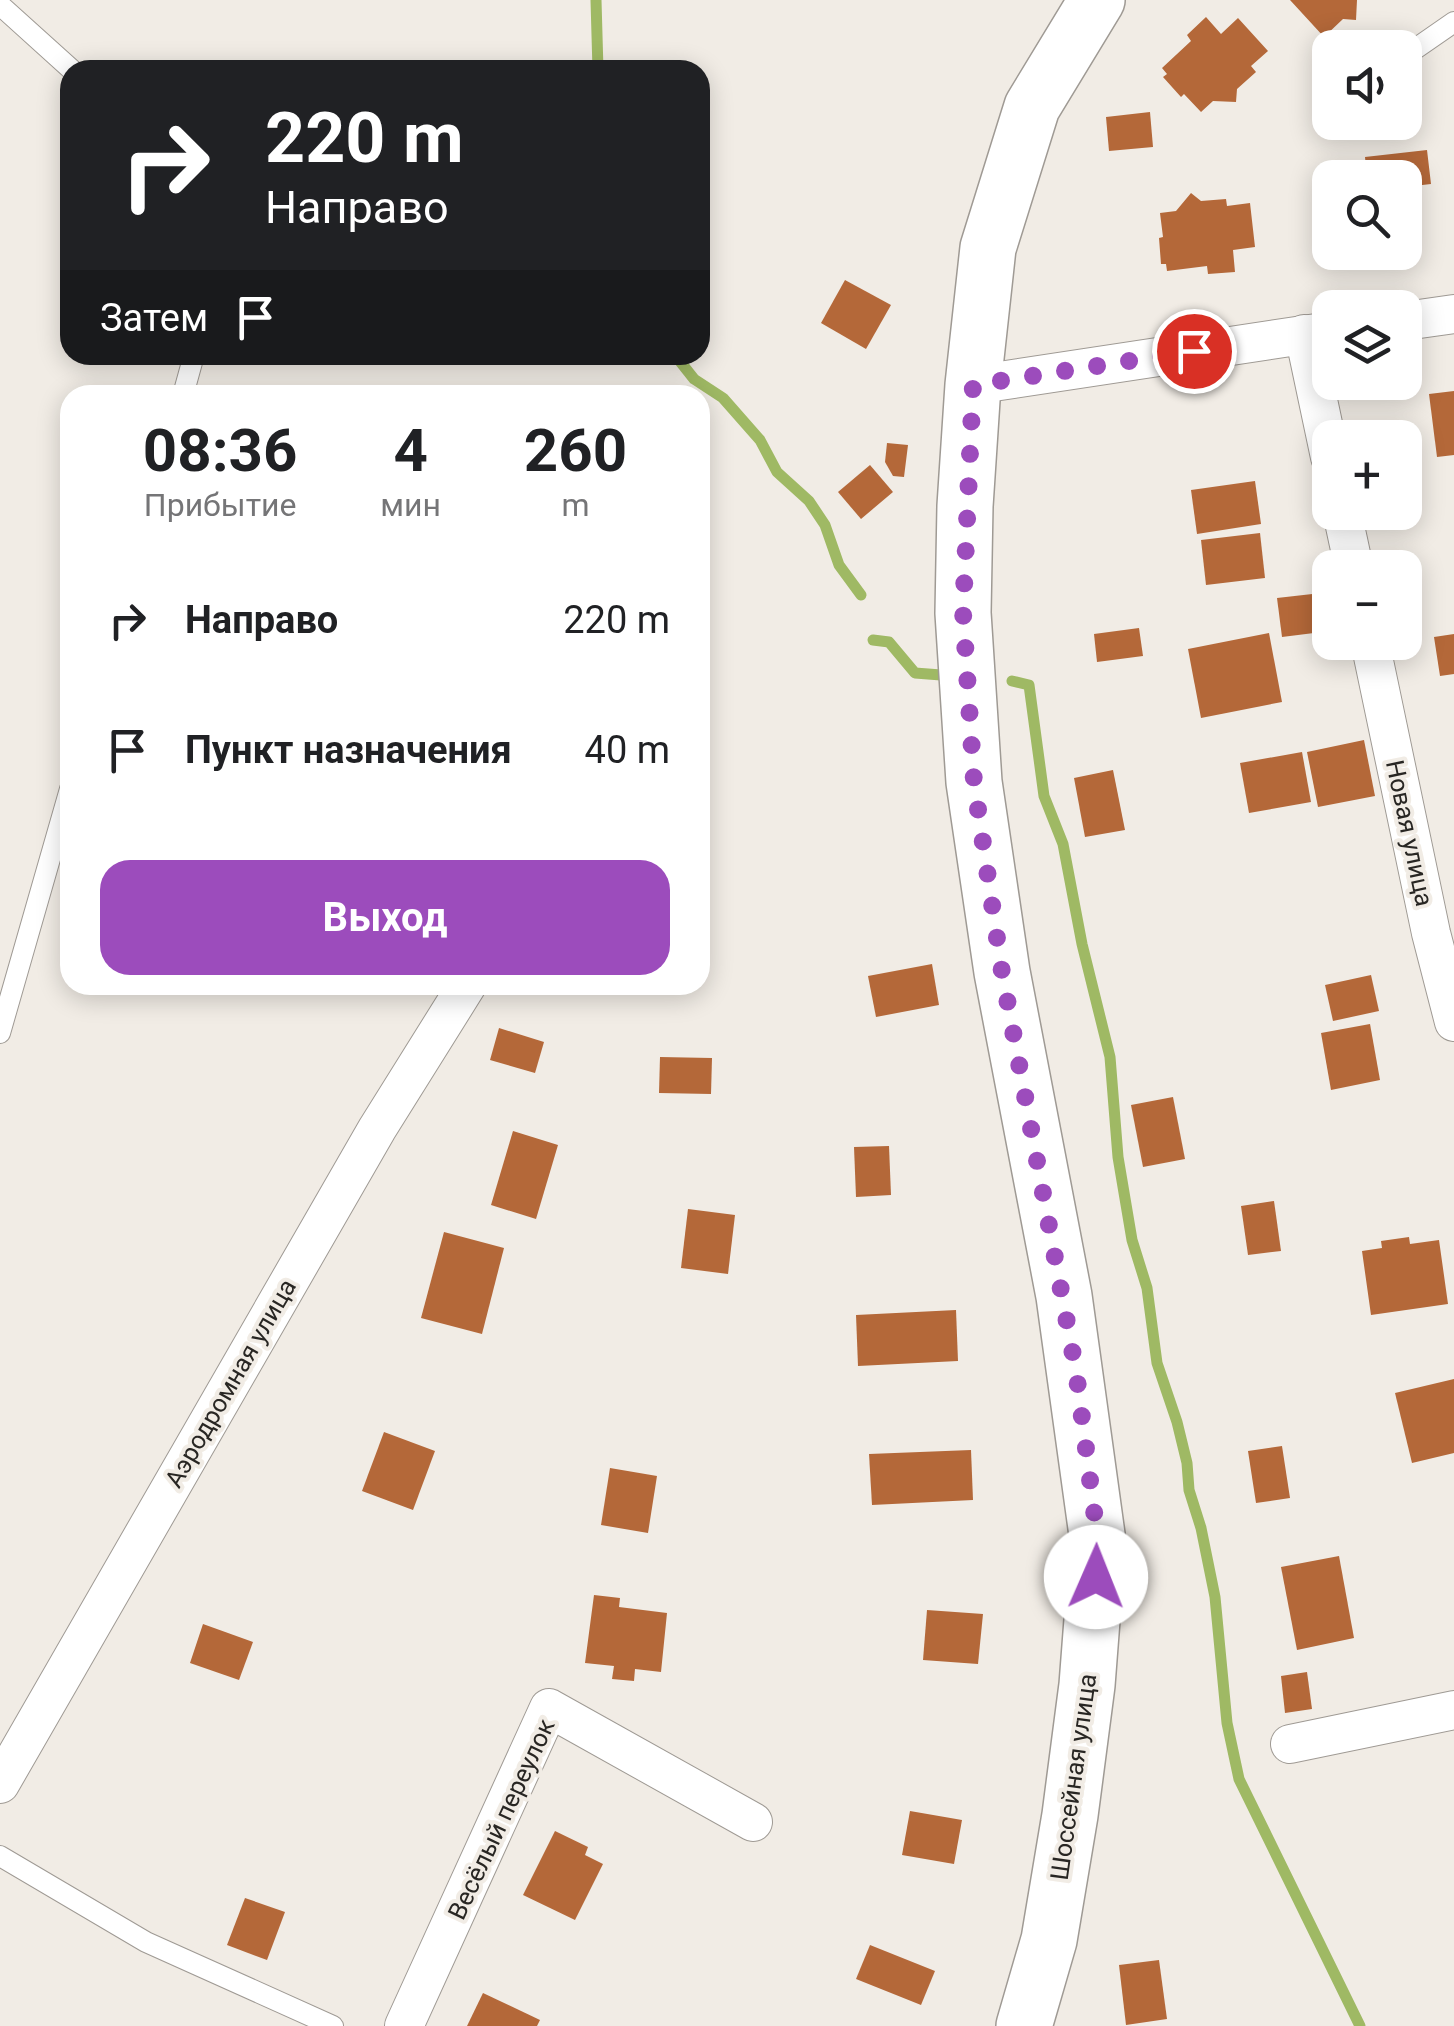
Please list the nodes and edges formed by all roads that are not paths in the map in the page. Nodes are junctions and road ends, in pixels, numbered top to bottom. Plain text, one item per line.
1 (1097, 0) edge
2 (0, 5) edge
3 (1454, 22) edge
4 (1422, 44) edge
5 (61, 60) edge
6 (1454, 314) edge
7 (1422, 319) edge
8 (1312, 333) edge
9 (973, 385) junction
10 (1374, 660) edge
11 (60, 824) edge
12 (461, 995) edge
13 (1454, 1022) edge
14 (0, 1032) edge
15 (1454, 1710) edge
16 (1290, 1744) dead end
17 (0, 1784) edge
18 (753, 1822) dead end
19 (0, 1856) edge
20 (333, 2026) edge
21 (404, 2026) edge
22 (1024, 2026) edge

1 - 9 main road, Шоссейная улица
2 - 5 lane
3 - 4 lane
6 - 7 street
8 - 9 street
9 - 22 main road, Шоссейная улица
10 - 13 street, Новая улица
11 - 14 lane
12 - 17 street, Аэродромная улица
15 - 16 street
18 - 21 street, Весёлый переулок
19 - 20 lane

